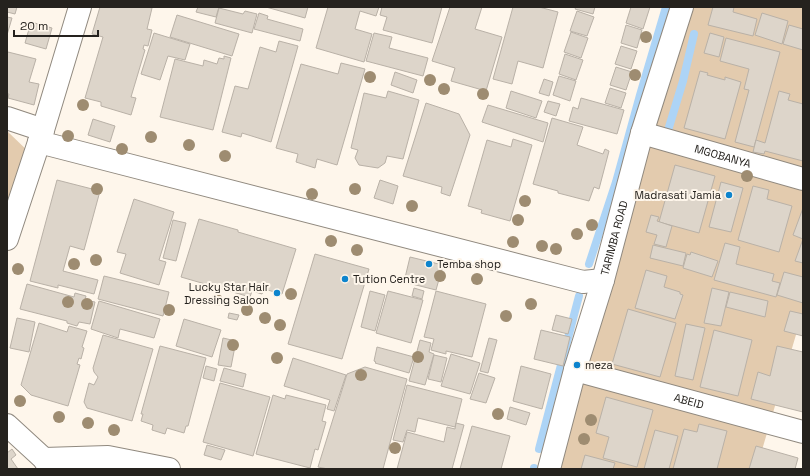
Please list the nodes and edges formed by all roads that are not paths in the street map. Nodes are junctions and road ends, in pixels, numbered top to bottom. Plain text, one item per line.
1 (80, 7) edge
2 (682, 7) edge
3 (7, 118) edge
4 (642, 133) junction
5 (41, 136) junction
6 (803, 180) edge
7 (7, 239) edge
8 (603, 280) junction
9 (575, 370) junction
10 (7, 424) edge
11 (803, 432) edge
12 (47, 464) edge
13 (169, 469) edge
14 (549, 469) edge

1 - 5 street
2 - 4 street, TARIMBA ROAD
3 - 5 street
4 - 6 street, MGOBANYA
4 - 8 street, TARIMBA ROAD
5 - 7 street
5 - 8 street
8 - 9 street, TARIMBA ROAD
9 - 11 street, ABEID
9 - 14 street, TARIMBA ROAD
10 - 12 street
12 - 13 street

